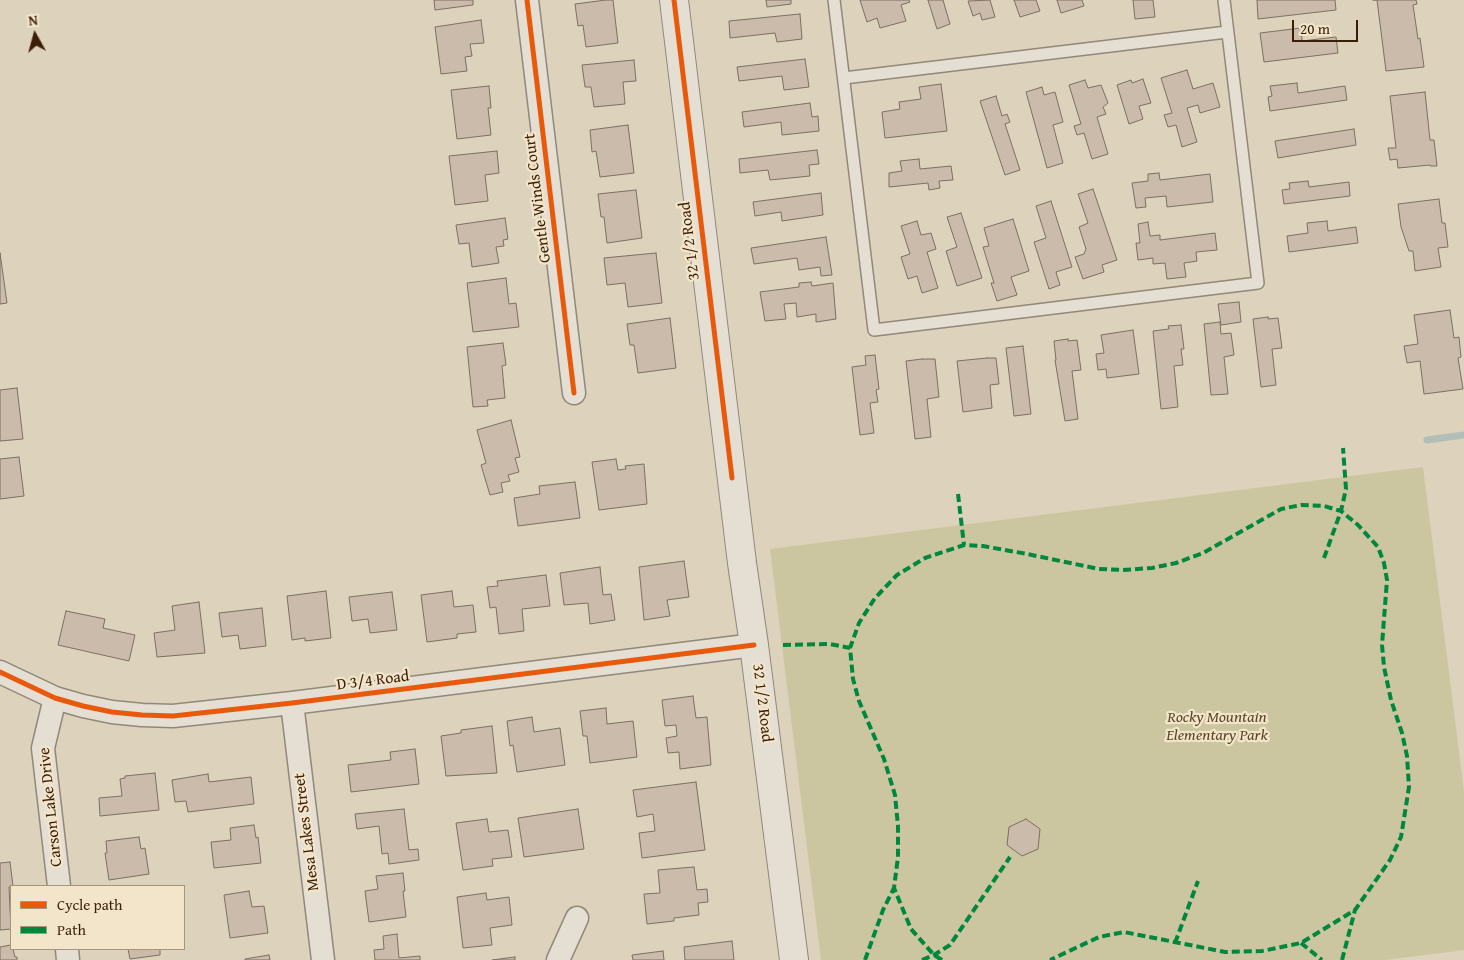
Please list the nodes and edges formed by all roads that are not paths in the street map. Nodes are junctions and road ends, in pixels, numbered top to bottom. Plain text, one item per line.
1 (527, 0) edge
2 (674, 0) edge
3 (834, 0) edge
4 (1224, 0) edge
5 (1227, 32) junction
6 (844, 78) junction
7 (574, 393) dead end
8 (754, 645) junction
9 (0, 672) edge
10 (55, 698) junction
11 (292, 703) junction
12 (59, 885) edge
13 (577, 918) dead end
14 (323, 960) edge
15 (558, 960) edge
16 (794, 960) edge

1 - 7 street, Gentle Winds Court
2 - 8 street, 32 1/2 Road
3 - 6 lane
4 - 5 lane
5 - 6 lane
5 - 6 lane
8 - 11 street, D 3/4 Road
8 - 16 street, 32 1/2 Road
9 - 10 street, D 3/4 Road
10 - 11 street, D 3/4 Road
10 - 12 street, Carson Lake Drive
11 - 14 street, Mesa Lakes Street
13 - 15 street

